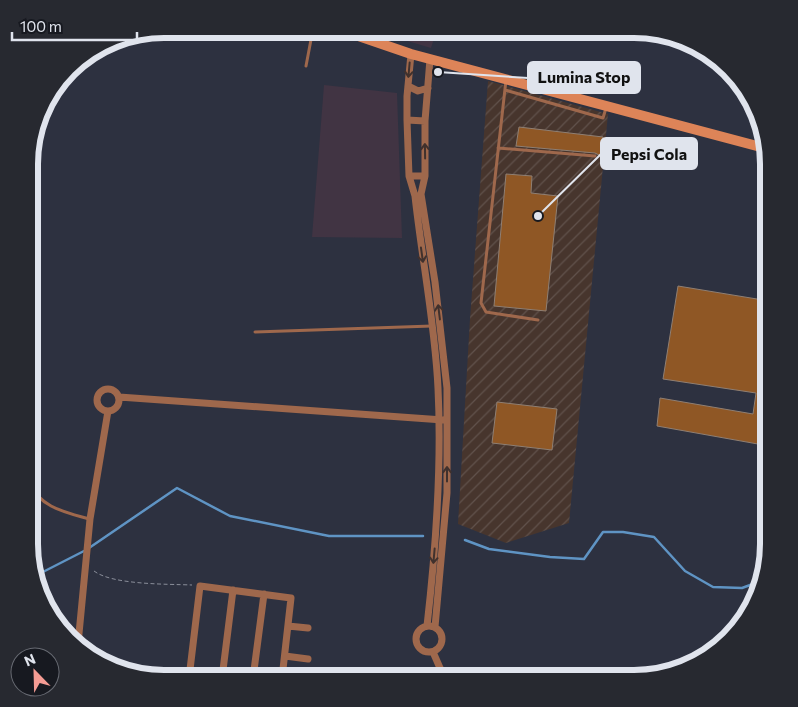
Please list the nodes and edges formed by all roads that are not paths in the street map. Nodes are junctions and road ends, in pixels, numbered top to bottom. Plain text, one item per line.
1 (311, 38) edge
2 (370, 38) edge
3 (411, 54) junction
4 (430, 59) junction
5 (306, 66) dead end
6 (505, 85) junction
7 (408, 86) junction
8 (428, 88) junction
9 (407, 120) junction
10 (425, 121) junction
11 (759, 147) edge
12 (498, 148) junction
13 (595, 156) dead end
14 (409, 176) junction
15 (425, 176) junction
16 (427, 228) junction
17 (419, 229) junction
18 (435, 282) junction
19 (426, 283) junction
20 (538, 320) dead end
21 (432, 326) junction
22 (255, 332) dead end
23 (433, 334) junction
24 (442, 334) junction
25 (438, 388) junction
26 (446, 388) junction
27 (119, 397) junction
28 (108, 411) junction
29 (438, 420) junction
30 (447, 420) junction
31 (439, 439) junction
32 (448, 440) junction
33 (439, 492) junction
34 (447, 493) junction
35 (38, 496) edge
36 (90, 519) junction
37 (440, 535) junction
38 (233, 590) junction
39 (264, 594) junction
40 (288, 626) junction
41 (431, 626) junction
42 (308, 628) dead end
43 (79, 636) edge
44 (433, 652) junction
45 (285, 656) junction
46 (308, 658) dead end
47 (441, 669) edge
48 (190, 670) edge
49 (223, 670) edge
50 (254, 670) edge
51 (283, 670) edge

1 - 5 lane
2 - 3 main road
3 - 4 main road
3 -> 7 street
4 - 6 main road
4 - 8 street
6 - 11 main road
6 - 12 lane
7 - 8 street
7 - 9 street
8 - 10 street
9 - 10 street
9 - 14 street
15 -> 10 street
12 - 13 lane
12 - 20 lane
14 - 15 street
14 - 17 street
15 - 16 street
16 - 17 street
16 - 18 street
17 -> 19 street
18 - 19 street
24 -> 18 street
19 - 21 street
21 - 22 lane
21 - 23 street
23 - 24 street
23 - 25 street
24 - 26 street
25 - 26 street
25 - 29 street
26 - 30 street
27 - 28 street
27 - 28 street
27 - 29 street
28 - 36 street
29 - 30 street
29 - 31 street
30 - 32 street
31 - 32 street
31 - 33 street
34 -> 32 street
33 - 34 street
33 - 37 street
34 - 37 street
35 - 36 lane
36 - 43 street
37 - 41 street
38 - 39 street
38 - 48 street
38 - 49 street
39 - 40 street
39 - 50 street
40 - 42 street
40 - 45 street
41 - 44 street
41 - 44 street
44 - 47 street
45 - 46 street
45 - 51 street

